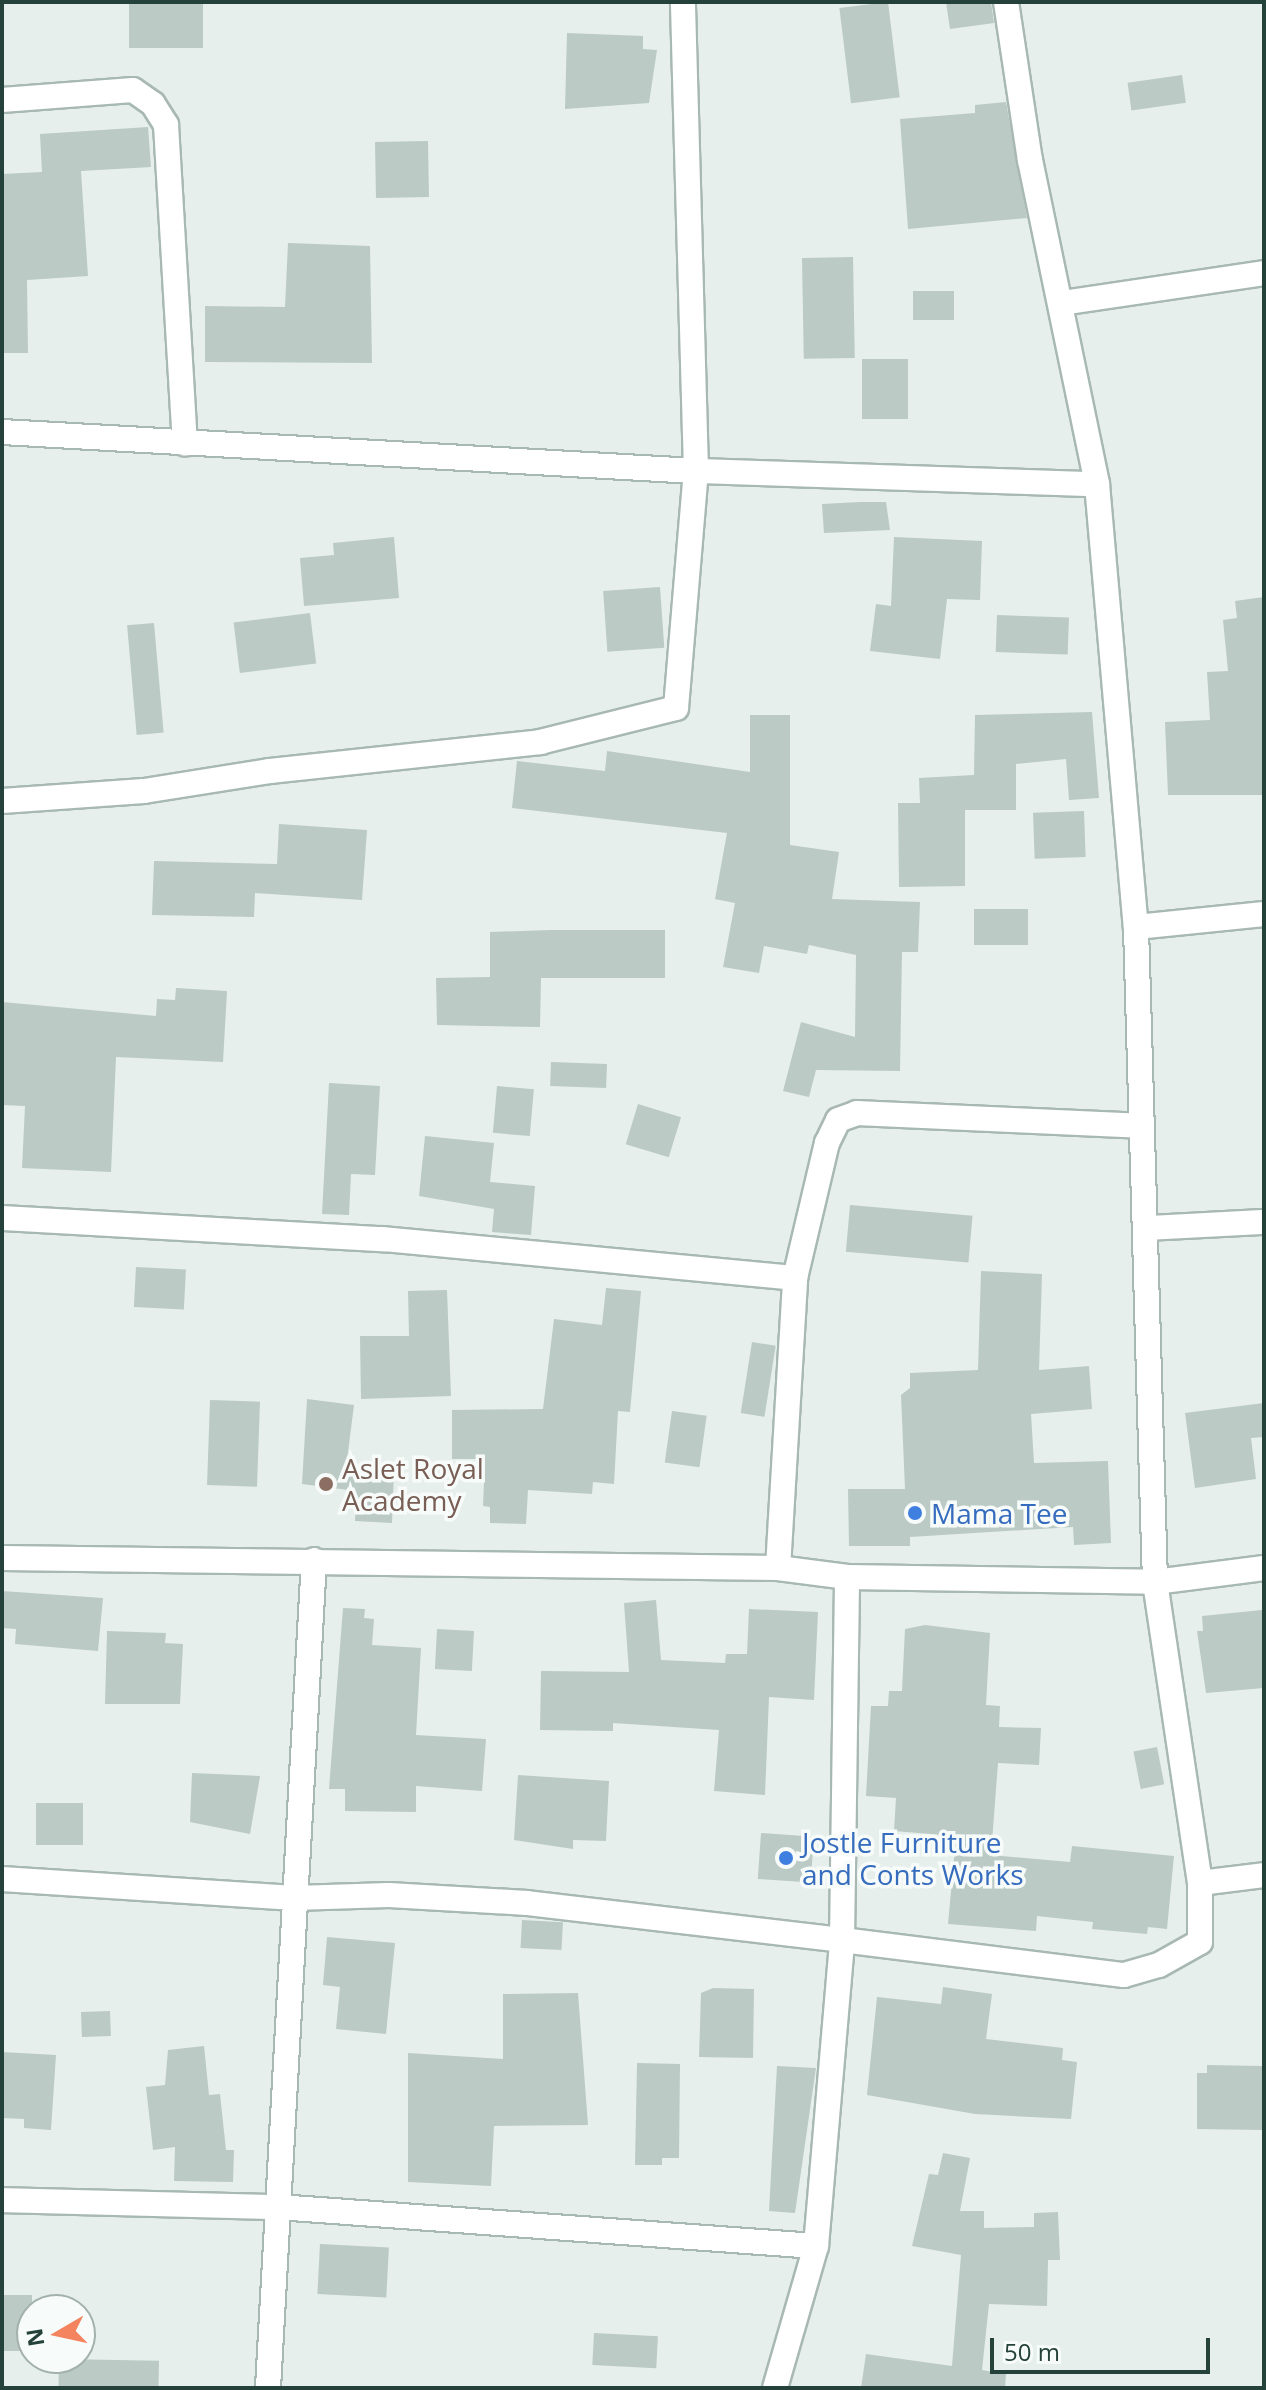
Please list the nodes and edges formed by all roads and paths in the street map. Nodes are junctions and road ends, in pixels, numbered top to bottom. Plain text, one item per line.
1 (683, 2) edge
2 (1006, 2) edge
3 (2, 100) edge
4 (1264, 273) edge
5 (1062, 303) junction
6 (2, 432) edge
7 (185, 443) junction
8 (696, 471) junction
9 (1097, 484) junction
10 (2, 801) edge
11 (1264, 914) edge
12 (1136, 927) junction
13 (1139, 1126) junction
14 (2, 1218) edge
15 (1264, 1222) edge
16 (1148, 1228) junction
17 (795, 1278) junction
18 (2, 1558) edge
19 (314, 1560) junction
20 (778, 1568) junction
21 (1264, 1568) edge
22 (847, 1577) junction
23 (1155, 1582) junction
24 (1264, 1875) edge
25 (2, 1879) edge
26 (1200, 1883) junction
27 (294, 1898) junction
28 (842, 1940) junction
29 (2, 2200) edge
30 (278, 2207) junction
31 (816, 2246) junction
32 (268, 2388) edge
33 (775, 2388) edge

1 - 8 street
2 - 5 street
3 - 7 street
4 - 5 street
5 - 9 street
6 - 7 street
7 - 8 street
8 - 9 street
8 - 10 street
9 - 12 street
11 - 12 street
12 - 13 street
13 - 16 street
13 - 17 street
14 - 17 street
15 - 16 street
16 - 23 street
17 - 20 street
18 - 19 street
19 - 20 street
19 - 27 street
20 - 22 street
21 - 23 street
22 - 23 street
22 - 28 street
23 - 26 street
24 - 26 street
25 - 27 street
26 - 28 street
27 - 28 street
27 - 30 street
28 - 31 street
29 - 30 street
30 - 31 street
30 - 32 street
31 - 33 street

